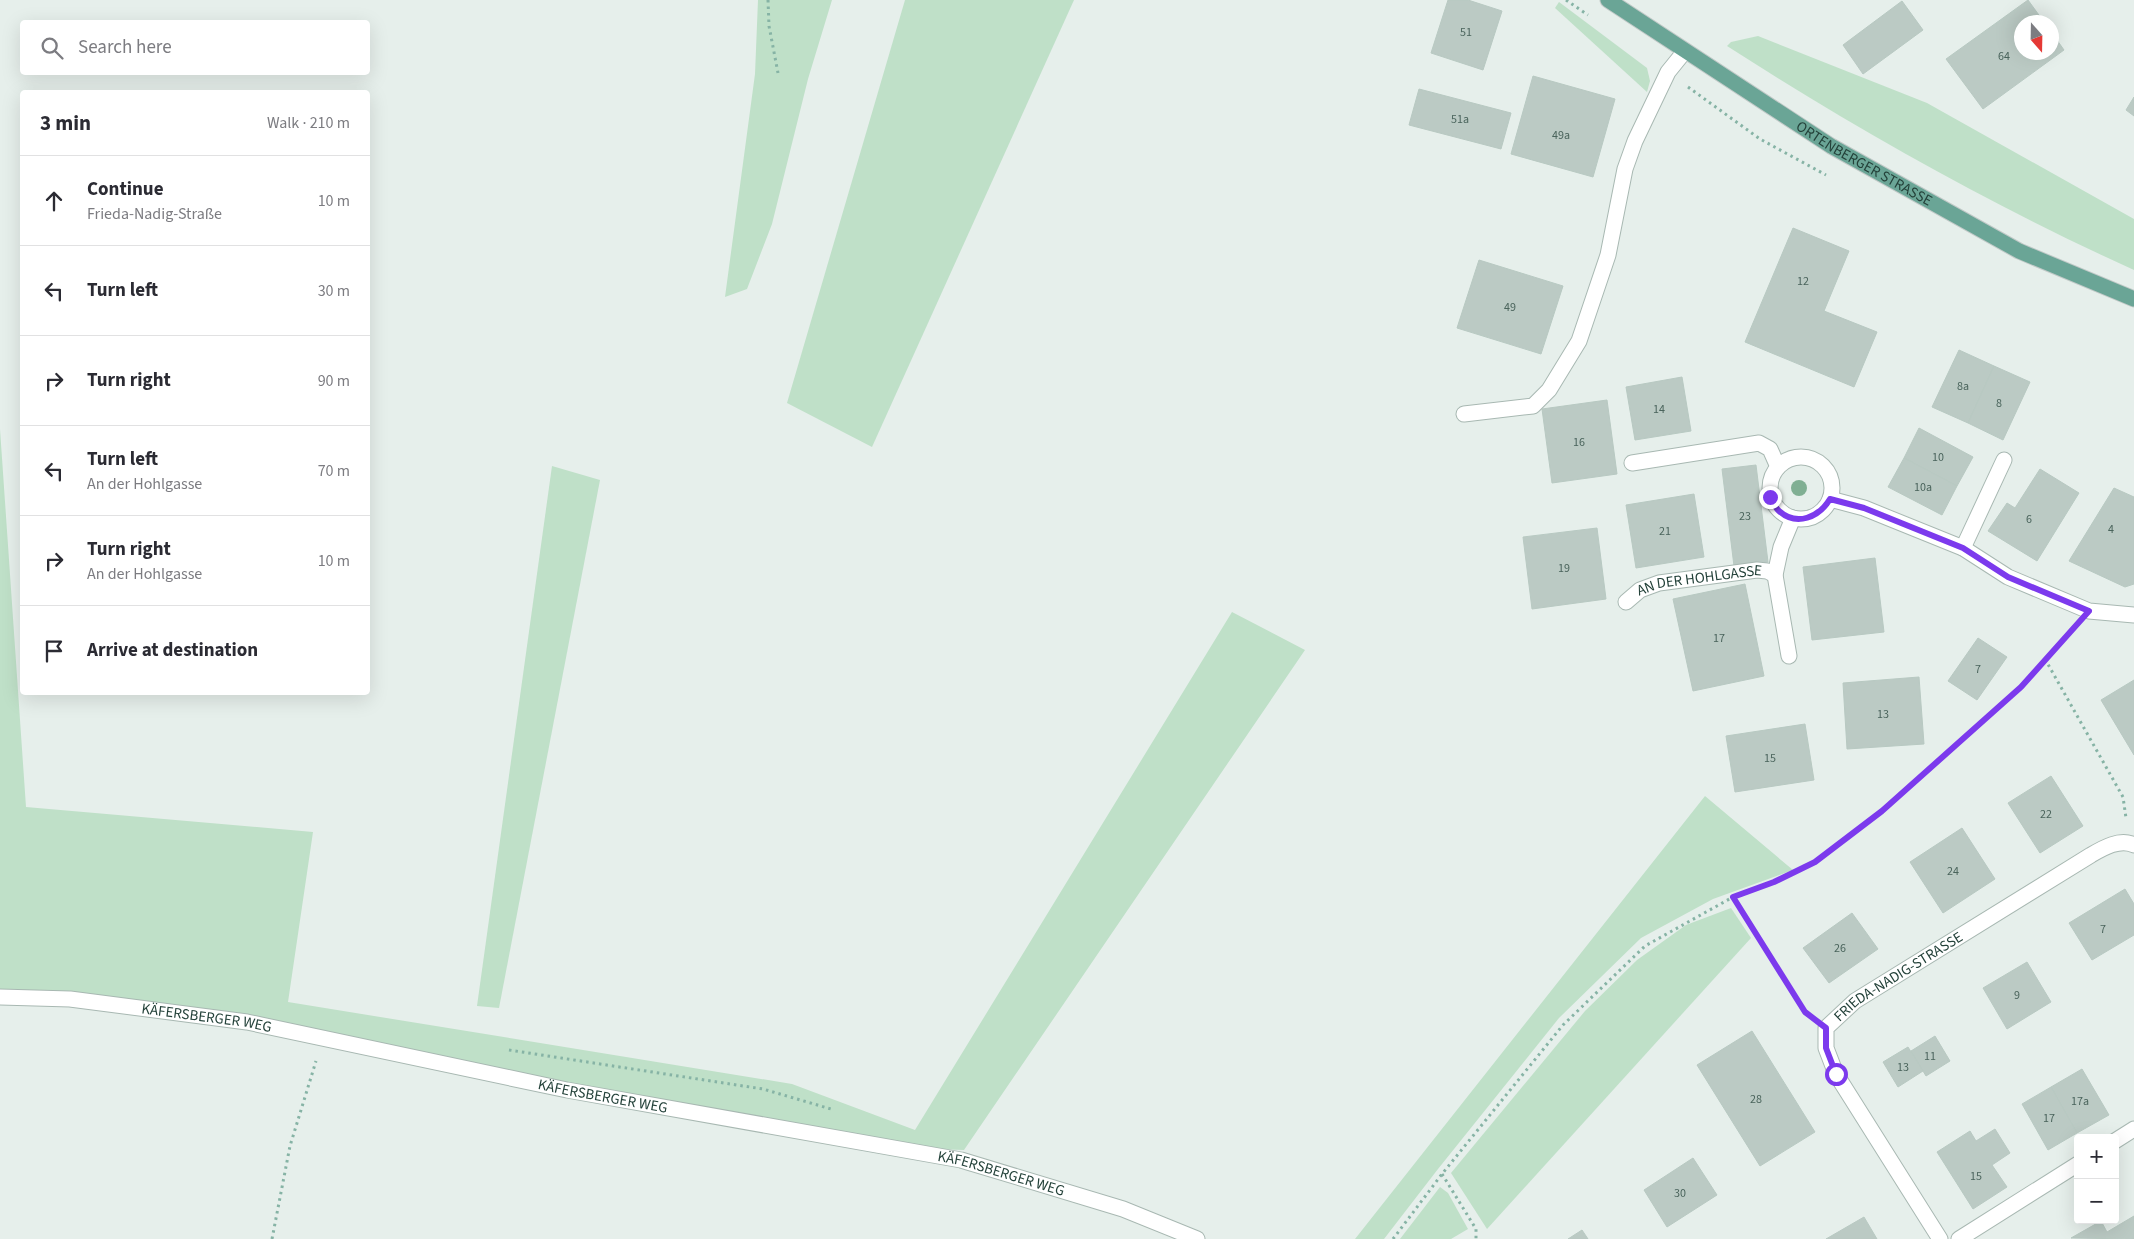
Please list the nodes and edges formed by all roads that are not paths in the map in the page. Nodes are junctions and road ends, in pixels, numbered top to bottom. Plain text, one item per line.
1 (1608, 0) edge
2 (1685, 51) junction
3 (2134, 299) edge
4 (1464, 414) dead end
5 (2004, 460) dead end
6 (1632, 463) dead end
7 (1778, 467) junction
8 (1830, 499) junction
9 (1793, 518) junction
10 (1963, 548) junction
11 (1775, 575) junction
12 (1626, 602) dead end
13 (2134, 615) edge
14 (1789, 656) dead end
15 (2132, 844) edge
16 (0, 997) edge
17 (2134, 1129) edge
18 (2119, 1138) edge
19 (2074, 1167) edge
20 (1197, 1239) edge
21 (1940, 1239) edge
22 (1959, 1239) edge

1 - 2 main road, ORTENBERGER STRASSE
2 - 3 main road, ORTENBERGER STRASSE
2 - 4 street
5 - 10 street
6 - 7 street
7 - 8 street
7 - 9 street
8 - 9 street
8 - 10 street
9 - 11 street, AN DER HOHLGASSE
10 - 13 street
11 - 12 street, AN DER HOHLGASSE
11 - 14 street, AN DER HOHLGASSE
15 - 21 street, FRIEDA-NADIG-STRASSE
16 - 20 street, KÄFERSBERGER WEG
17 - 18 street
19 - 22 street

